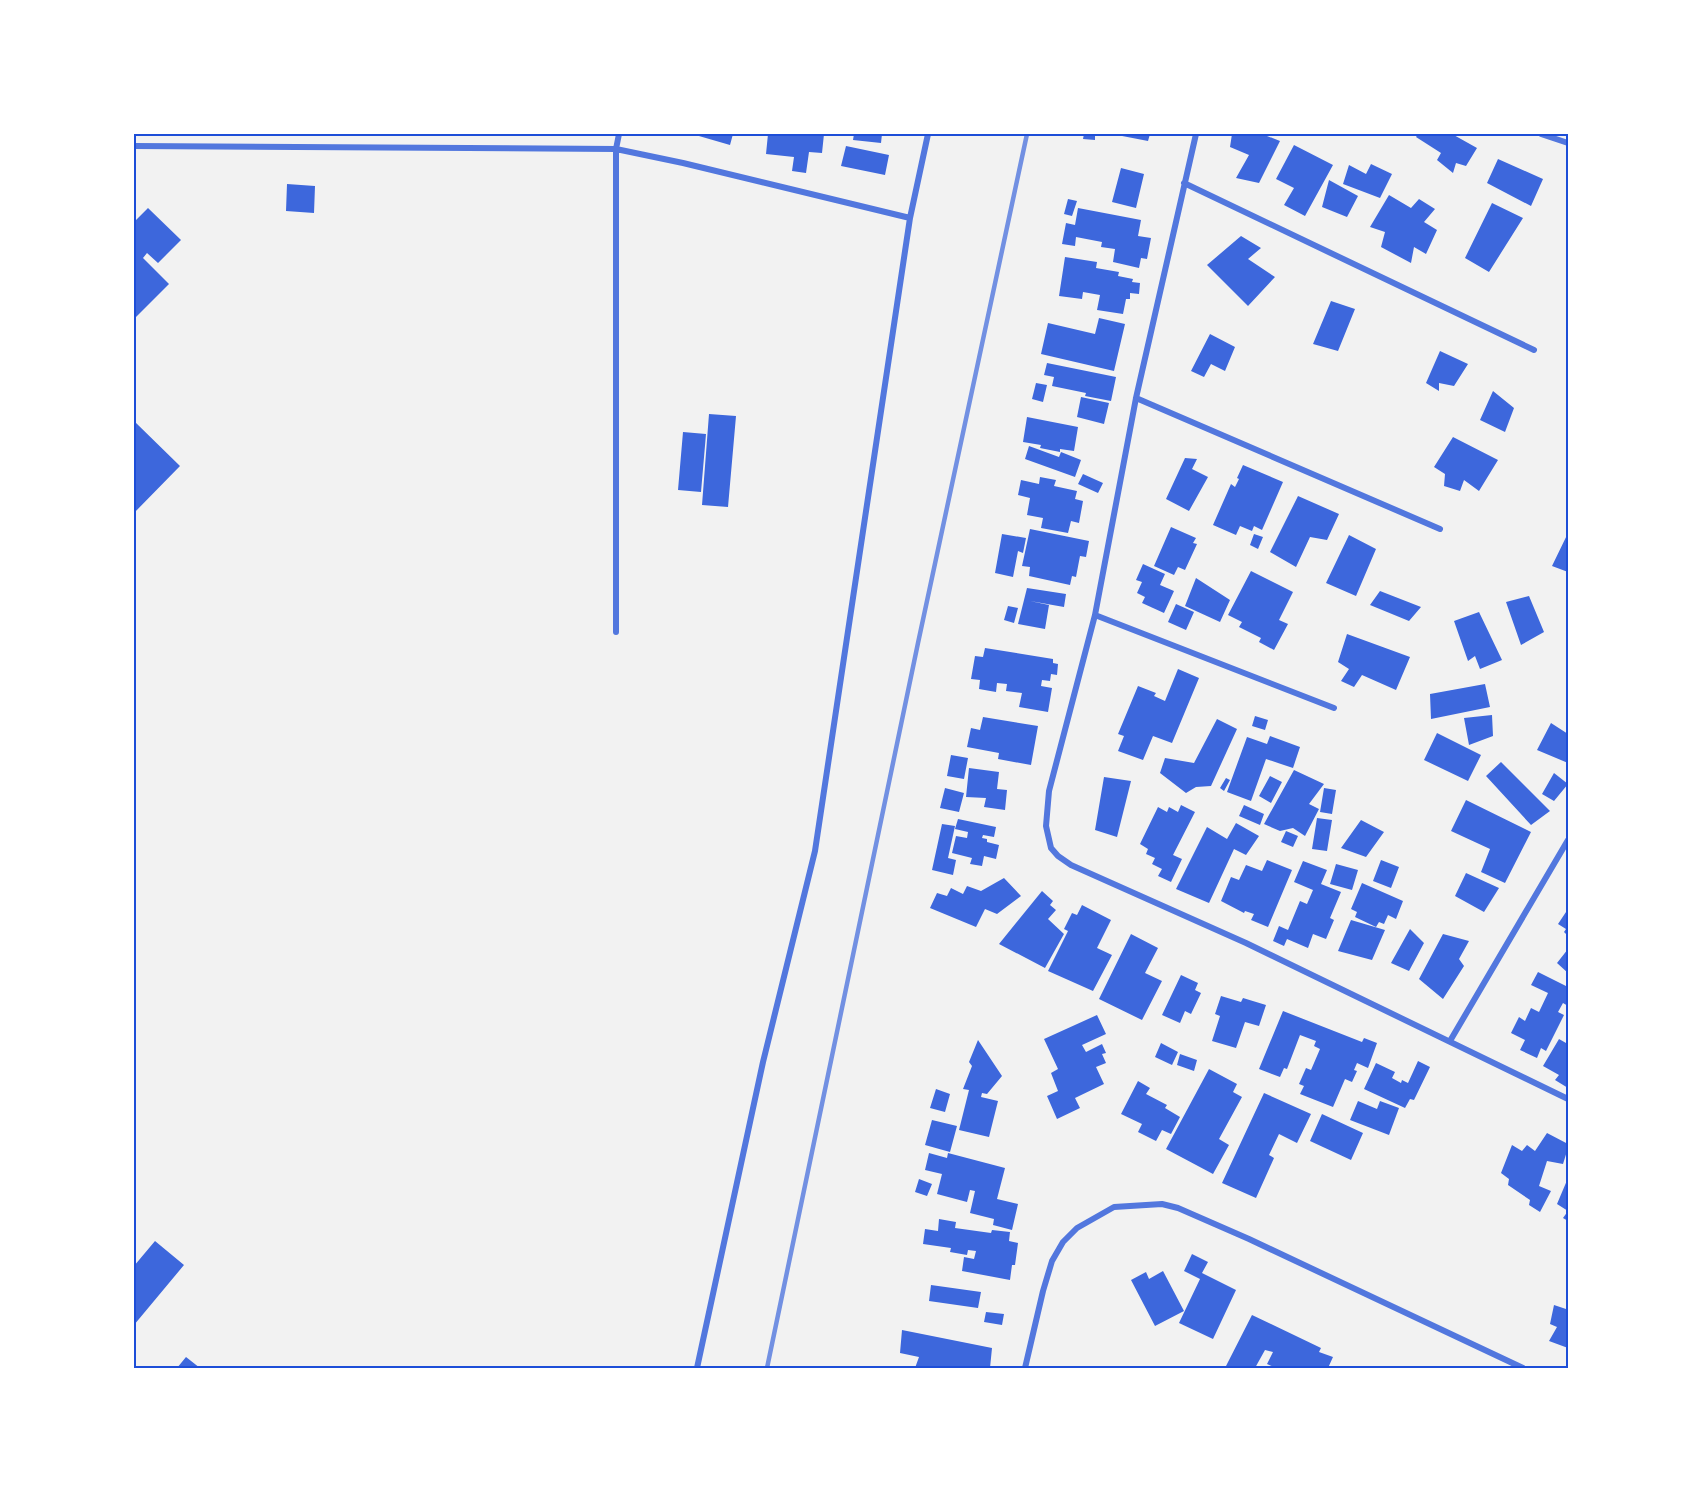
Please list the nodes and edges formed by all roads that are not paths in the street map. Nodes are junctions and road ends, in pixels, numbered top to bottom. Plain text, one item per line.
1 (619, 134) edge
2 (928, 134) edge
3 (1196, 134) edge
4 (1541, 134) edge
5 (1569, 143) edge
6 (134, 146) edge
7 (616, 149) junction
8 (1184, 183) junction
9 (910, 218) junction
10 (1534, 350) dead end
11 (1136, 398) junction
12 (1440, 529) dead end
13 (1095, 615) junction
14 (616, 632) dead end
15 (1334, 708) dead end
16 (1567, 845) edge
17 (1450, 1041) junction
18 (1569, 1098) edge
19 (697, 1368) edge
20 (1025, 1368) edge
21 (1523, 1368) edge

1 - 7 street
2 - 9 street
3 - 8 street
4 - 5 street
6 - 7 street
7 - 9 street
7 - 14 street
8 - 10 street
8 - 11 street
9 - 19 street
11 - 12 street
11 - 13 street
13 - 15 street
13 - 17 street
16 - 17 street
17 - 18 street
20 - 21 street

